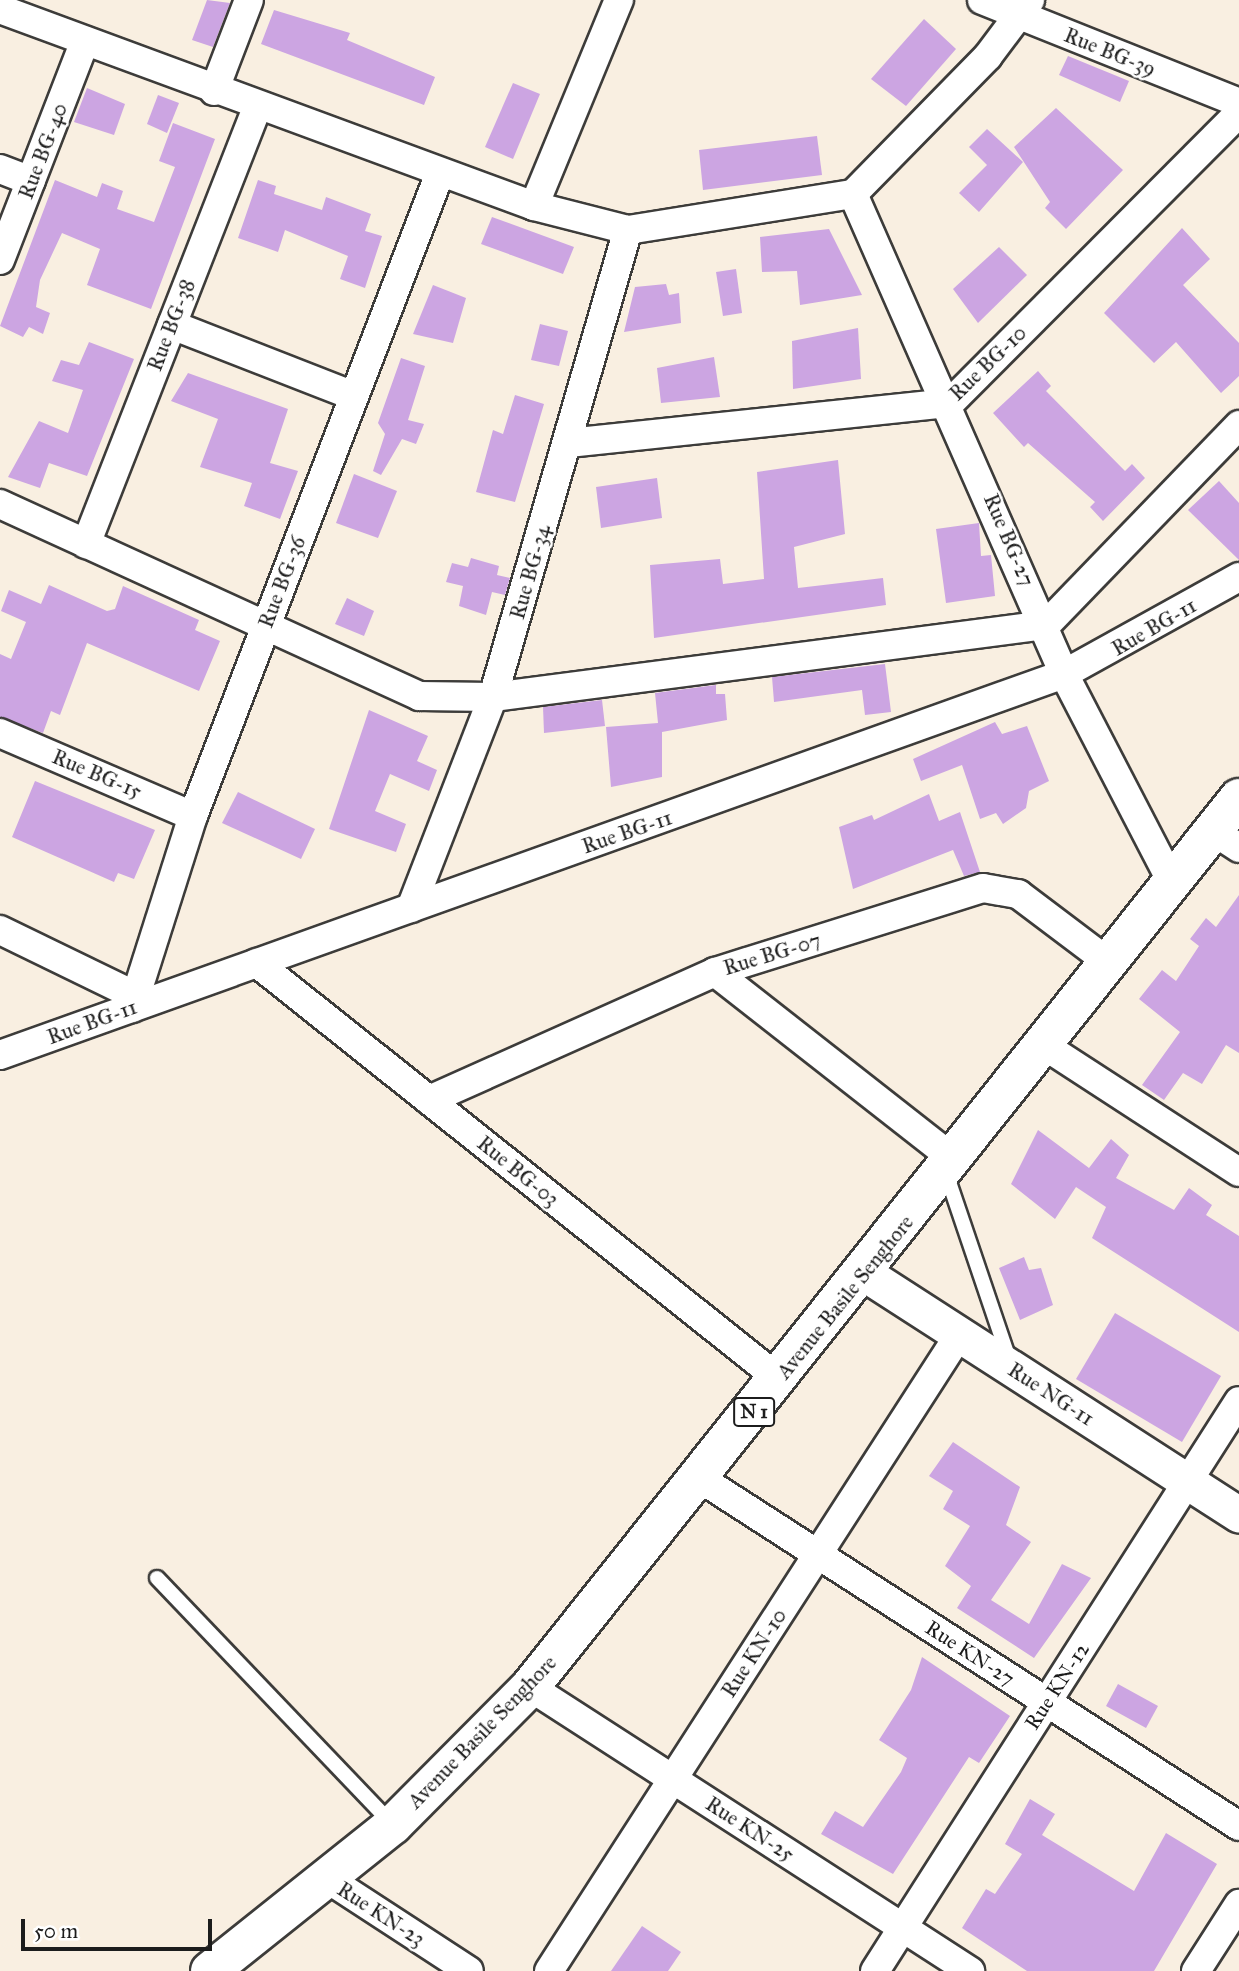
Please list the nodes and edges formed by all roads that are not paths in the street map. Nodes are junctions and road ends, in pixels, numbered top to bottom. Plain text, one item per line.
1 (250, 0) edge
2 (619, 0) edge
3 (982, 0) edge
4 (1025, 8) edge
5 (0, 9) edge
6 (85, 41) junction
7 (214, 91) junction
8 (1239, 103) edge
9 (257, 107) junction
10 (1239, 113) edge
11 (0, 169) edge
12 (440, 173) junction
13 (31, 181) junction
14 (853, 194) junction
15 (534, 206) junction
16 (628, 230) junction
17 (0, 260) edge
18 (172, 325) junction
19 (354, 396) junction
20 (950, 403) junction
21 (1239, 425) edge
22 (568, 443) junction
23 (0, 504) edge
24 (86, 544) junction
25 (1239, 577) edge
26 (1046, 625) junction
27 (266, 626) junction
28 (1064, 674) junction
29 (493, 697) junction
30 (0, 733) edge
31 (1239, 798) edge
32 (193, 816) junction
33 (1226, 839) edge
34 (1172, 882) junction
35 (411, 908) junction
36 (0, 930) edge
37 (257, 963) junction
38 (1111, 964) junction
39 (715, 972) junction
40 (132, 1001) junction
41 (1045, 1046) junction
42 (0, 1055) edge
43 (429, 1100) junction
44 (950, 1166) junction
45 (1239, 1172) edge
46 (864, 1273) junction
47 (959, 1335) junction
48 (1013, 1369) junction
49 (779, 1379) junction
50 (1239, 1401) edge
51 (701, 1479) junction
52 (1188, 1482) junction
53 (1239, 1515) edge
54 (818, 1554) junction
55 (157, 1578) dead end
56 (530, 1687) junction
57 (1047, 1702) junction
58 (673, 1779) junction
59 (393, 1825) junction
60 (1239, 1826) edge
61 (328, 1879) junction
62 (1239, 1905) edge
63 (902, 1927) junction
64 (210, 1971) edge
65 (470, 1971) edge
66 (549, 1971) edge
67 (875, 1971) edge
68 (970, 1971) edge
69 (1196, 1971) edge

1 - 7 street
2 - 15 street
3 - 4 street, Rue BG-39
4 - 8 street, Rue BG-39
4 - 14 street
5 - 6 street
6 - 7 street
6 - 13 street, Rue BG-40
7 - 9 street
9 - 12 street
9 - 18 street, Rue BG-38
10 - 20 street, Rue BG-10
11 - 13 street
12 - 15 street
12 - 19 street, Rue BG-36
13 - 17 street, Rue BG-40
14 - 16 street
14 - 20 street, Rue BG-27
15 - 16 street
16 - 22 street, Rue BG-34
18 - 19 street
18 - 24 street, Rue BG-38
19 - 27 street, Rue BG-36
20 - 22 street, Rue BG-10
20 - 26 street, Rue BG-27
21 - 26 street
22 - 29 street, Rue BG-34
23 - 24 street
24 - 27 street
25 - 28 street, Rue BG-11
26 - 28 street, Rue BG-27
26 - 29 street
27 - 29 street
27 - 32 street, Rue BG-36
28 - 34 street, Rue BG-27
28 - 35 street, Rue BG-11
29 - 35 street, Rue BG-34
30 - 32 street, Rue BG-15
31 - 33 highway, Avenue Basile Senghore / N 1
32 - 40 street, Rue BG-36
33 - 34 highway, Avenue Basile Senghore / N 1
34 - 38 highway, Avenue Basile Senghore / N 1
35 - 37 street, Rue BG-11
36 - 40 street
37 - 40 street, Rue BG-11
37 - 43 street, Rue BG-03
38 - 39 street, Rue BG-07
38 - 41 highway, Avenue Basile Senghore / N 1
39 - 43 street, Rue BG-07
39 - 44 street
40 - 42 street, Rue BG-11
41 - 44 highway, Avenue Basile Senghore / N 1
41 - 45 street
43 - 49 street, Rue BG-03
44 - 46 highway, Avenue Basile Senghore / N 1
44 - 48 lane
46 - 47 street, Rue NG-11
46 - 49 highway, Avenue Basile Senghore / N 1
47 - 48 street, Rue NG-11
47 - 54 street, Rue KN-10
48 - 52 street, Rue NG-11
49 - 51 highway, Avenue Basile Senghore / N 1
50 - 52 street, Rue KN-12
51 - 54 street, Rue KN-27
51 - 56 highway, Avenue Basile Senghore / N 1
52 - 53 street, Rue NG-11
52 - 57 street, Rue KN-12
54 - 57 street, Rue KN-27
54 - 58 street, Rue KN-10
55 - 59 lane
56 - 58 street, Rue KN-25
56 - 59 highway, Avenue Basile Senghore / N 1
57 - 60 street, Rue KN-27
57 - 63 street, Rue KN-12
58 - 63 street, Rue KN-25
58 - 66 street, Rue KN-10
59 - 61 highway, Avenue Basile Senghore / N 1
61 - 64 highway, Avenue Basile Senghore / N 1
61 - 65 street, Rue KN-23
62 - 69 street
63 - 67 street, Rue KN-12
63 - 68 street, Rue KN-25

